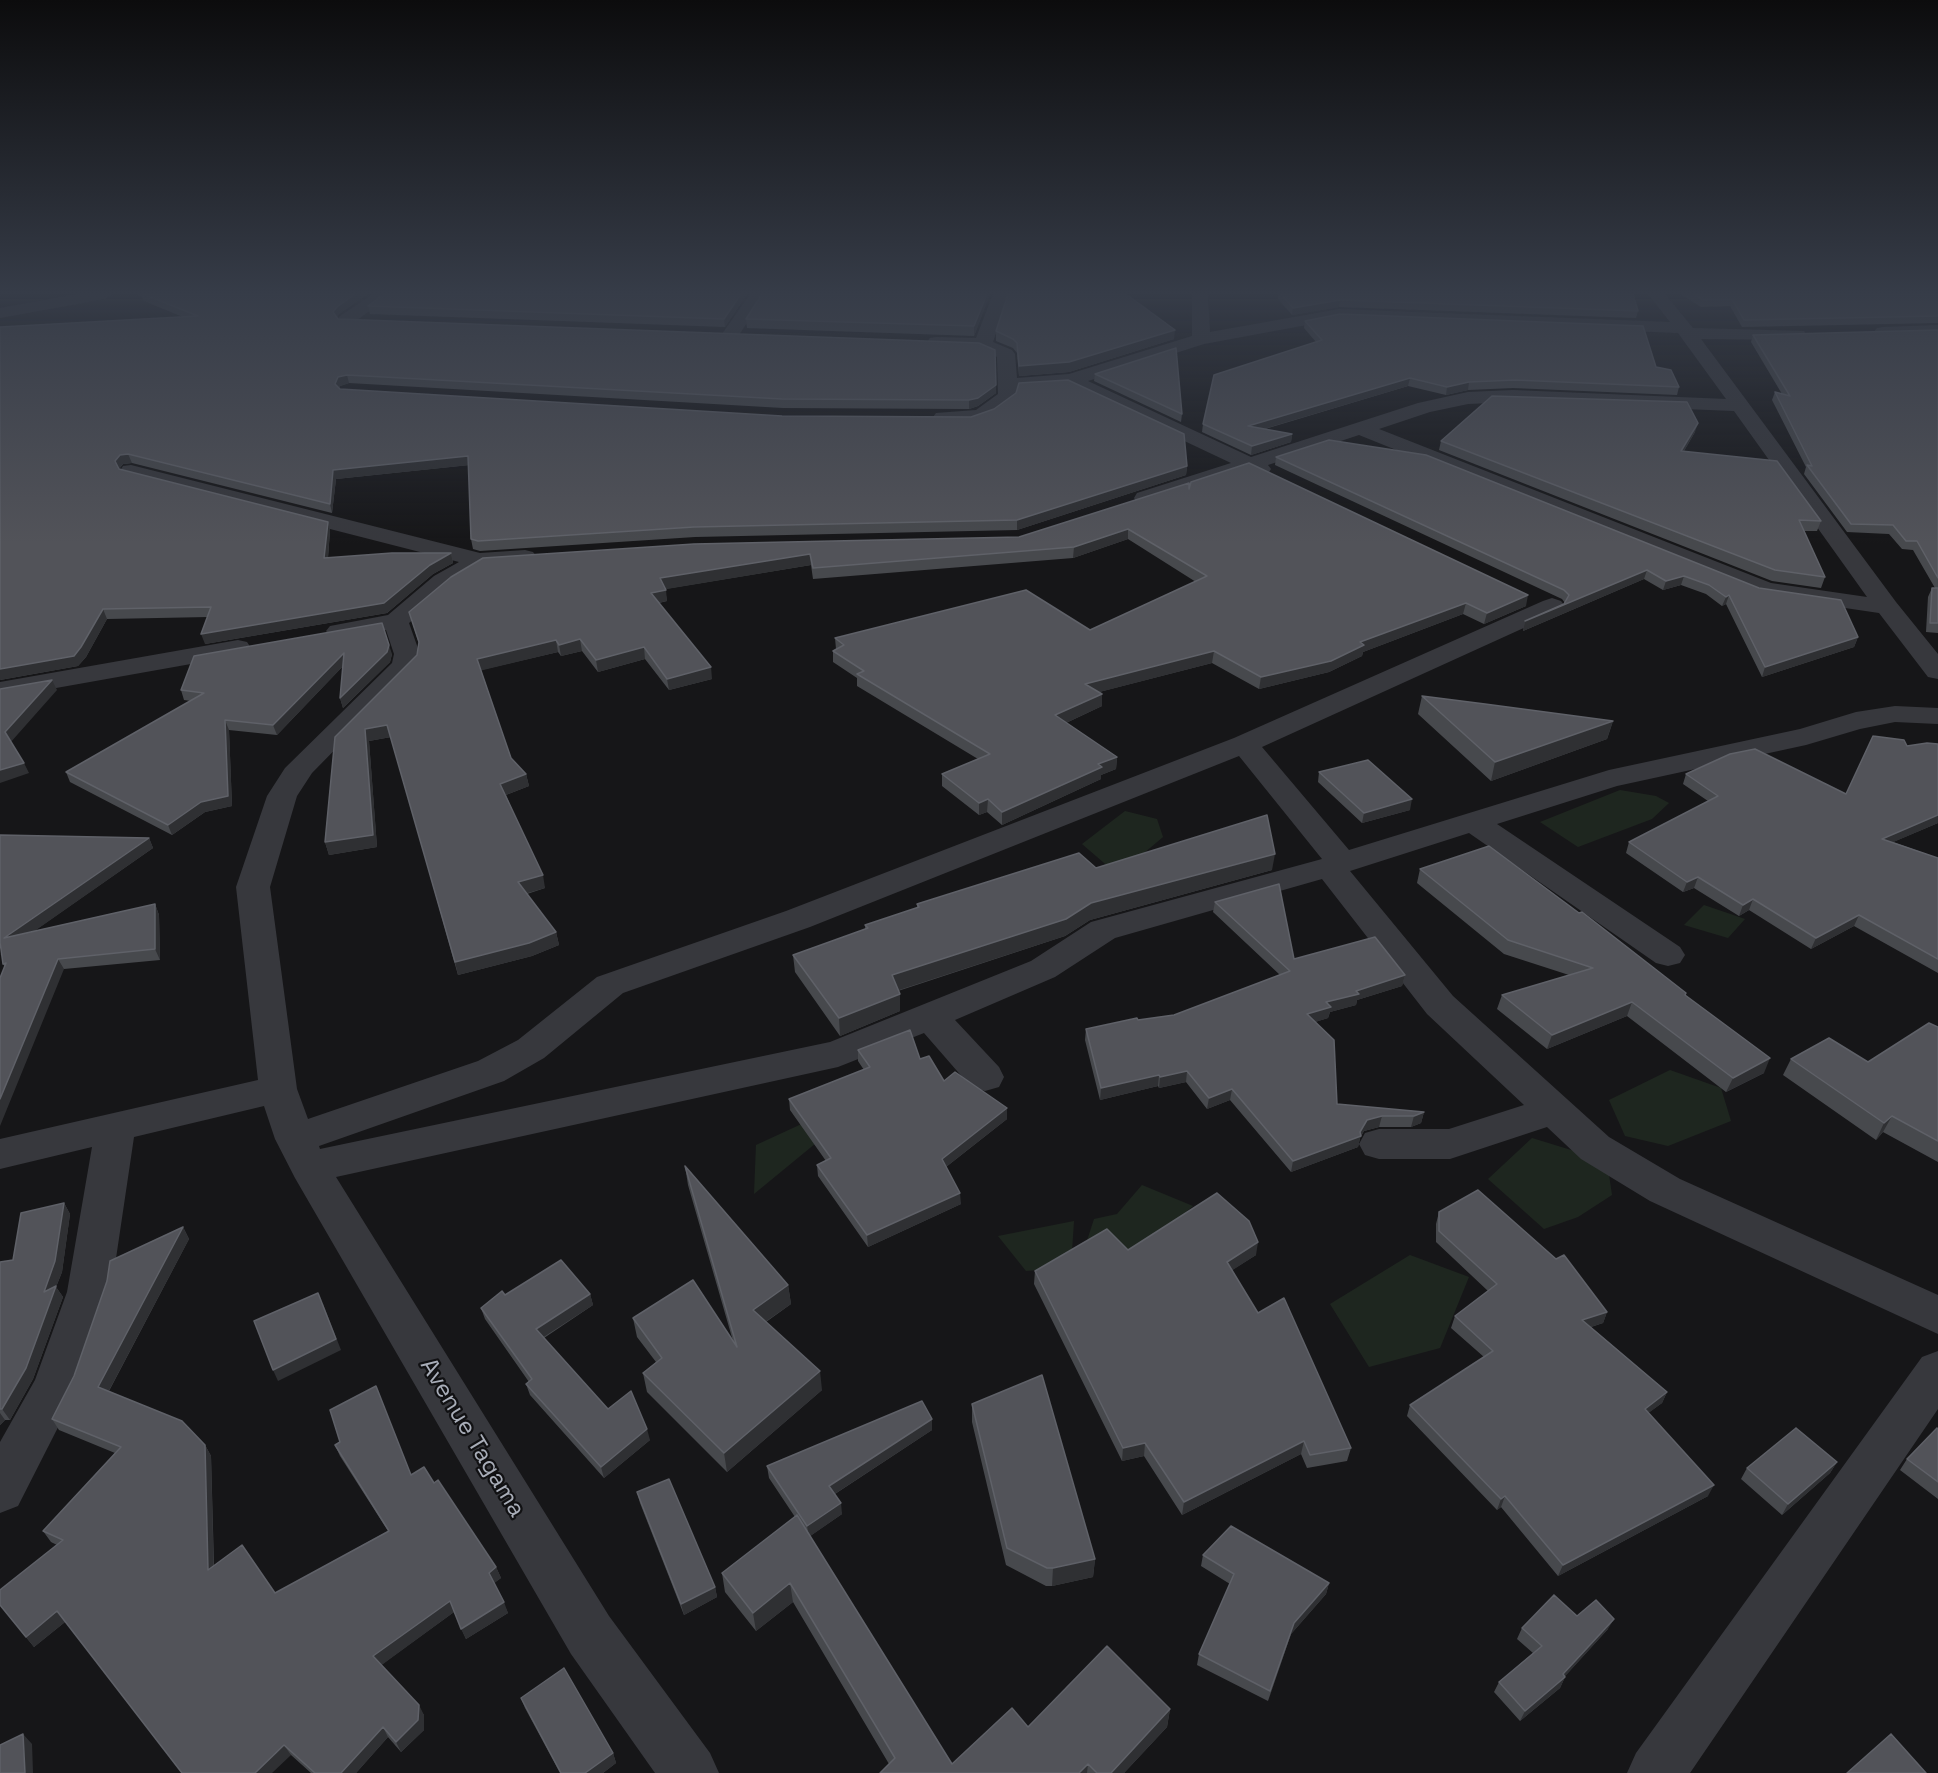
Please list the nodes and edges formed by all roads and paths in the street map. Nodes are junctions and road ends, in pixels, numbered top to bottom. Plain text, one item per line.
1 (1008, 377) edge
2 (1081, 377) edge
3 (1719, 377) edge
4 (1071, 380) junction
5 (1008, 384) junction
6 (1740, 405) junction
7 (924, 417) edge
8 (1359, 428) junction
9 (1249, 464) junction
10 (131, 471) edge
11 (1282, 479) edge
12 (1129, 503) edge
13 (551, 555) edge
14 (480, 560) junction
15 (1531, 596) dead end
16 (1887, 607) junction
17 (396, 621) junction
18 (314, 635) edge
19 (256, 645) edge
20 (1933, 659) edge
21 (0, 690) edge
22 (1938, 716) edge
23 (1244, 744) junction
24 (1473, 822) junction
25 (1335, 865) junction
26 (1668, 955) dead end
27 (930, 1016) junction
28 (985, 1077) dead end
29 (278, 1089) junction
30 (1553, 1110) junction
31 (116, 1125) junction
32 (1379, 1144) dead end
33 (302, 1153) junction
34 (0, 1154) edge
35 (1938, 1315) edge
36 (1938, 1371) edge
37 (0, 1490) edge
38 (690, 1773) edge
39 (1656, 1773) edge

1 - 5 street
2 - 4 street
3 - 6 street
4 - 5 street
4 - 9 street
5 - 7 street
6 - 8 street
6 - 16 street
8 - 9 street
8 - 16 street
9 - 11 street
9 - 12 street
10 - 14 street
13 - 14 street
14 - 17 street
15 - 23 street
16 - 20 street
17 - 18 street
17 - 29 street, Avenue Tagama
19 - 21 street
22 - 24 street
23 - 25 street
23 - 33 street
24 - 25 street
24 - 26 street
25 - 27 street
25 - 30 street
27 - 28 street
27 - 33 street
29 - 31 street
29 - 33 street, Avenue Tagama
30 - 32 street
30 - 35 street
31 - 34 street
31 - 37 street
33 - 38 street, Avenue Tagama
36 - 39 street

